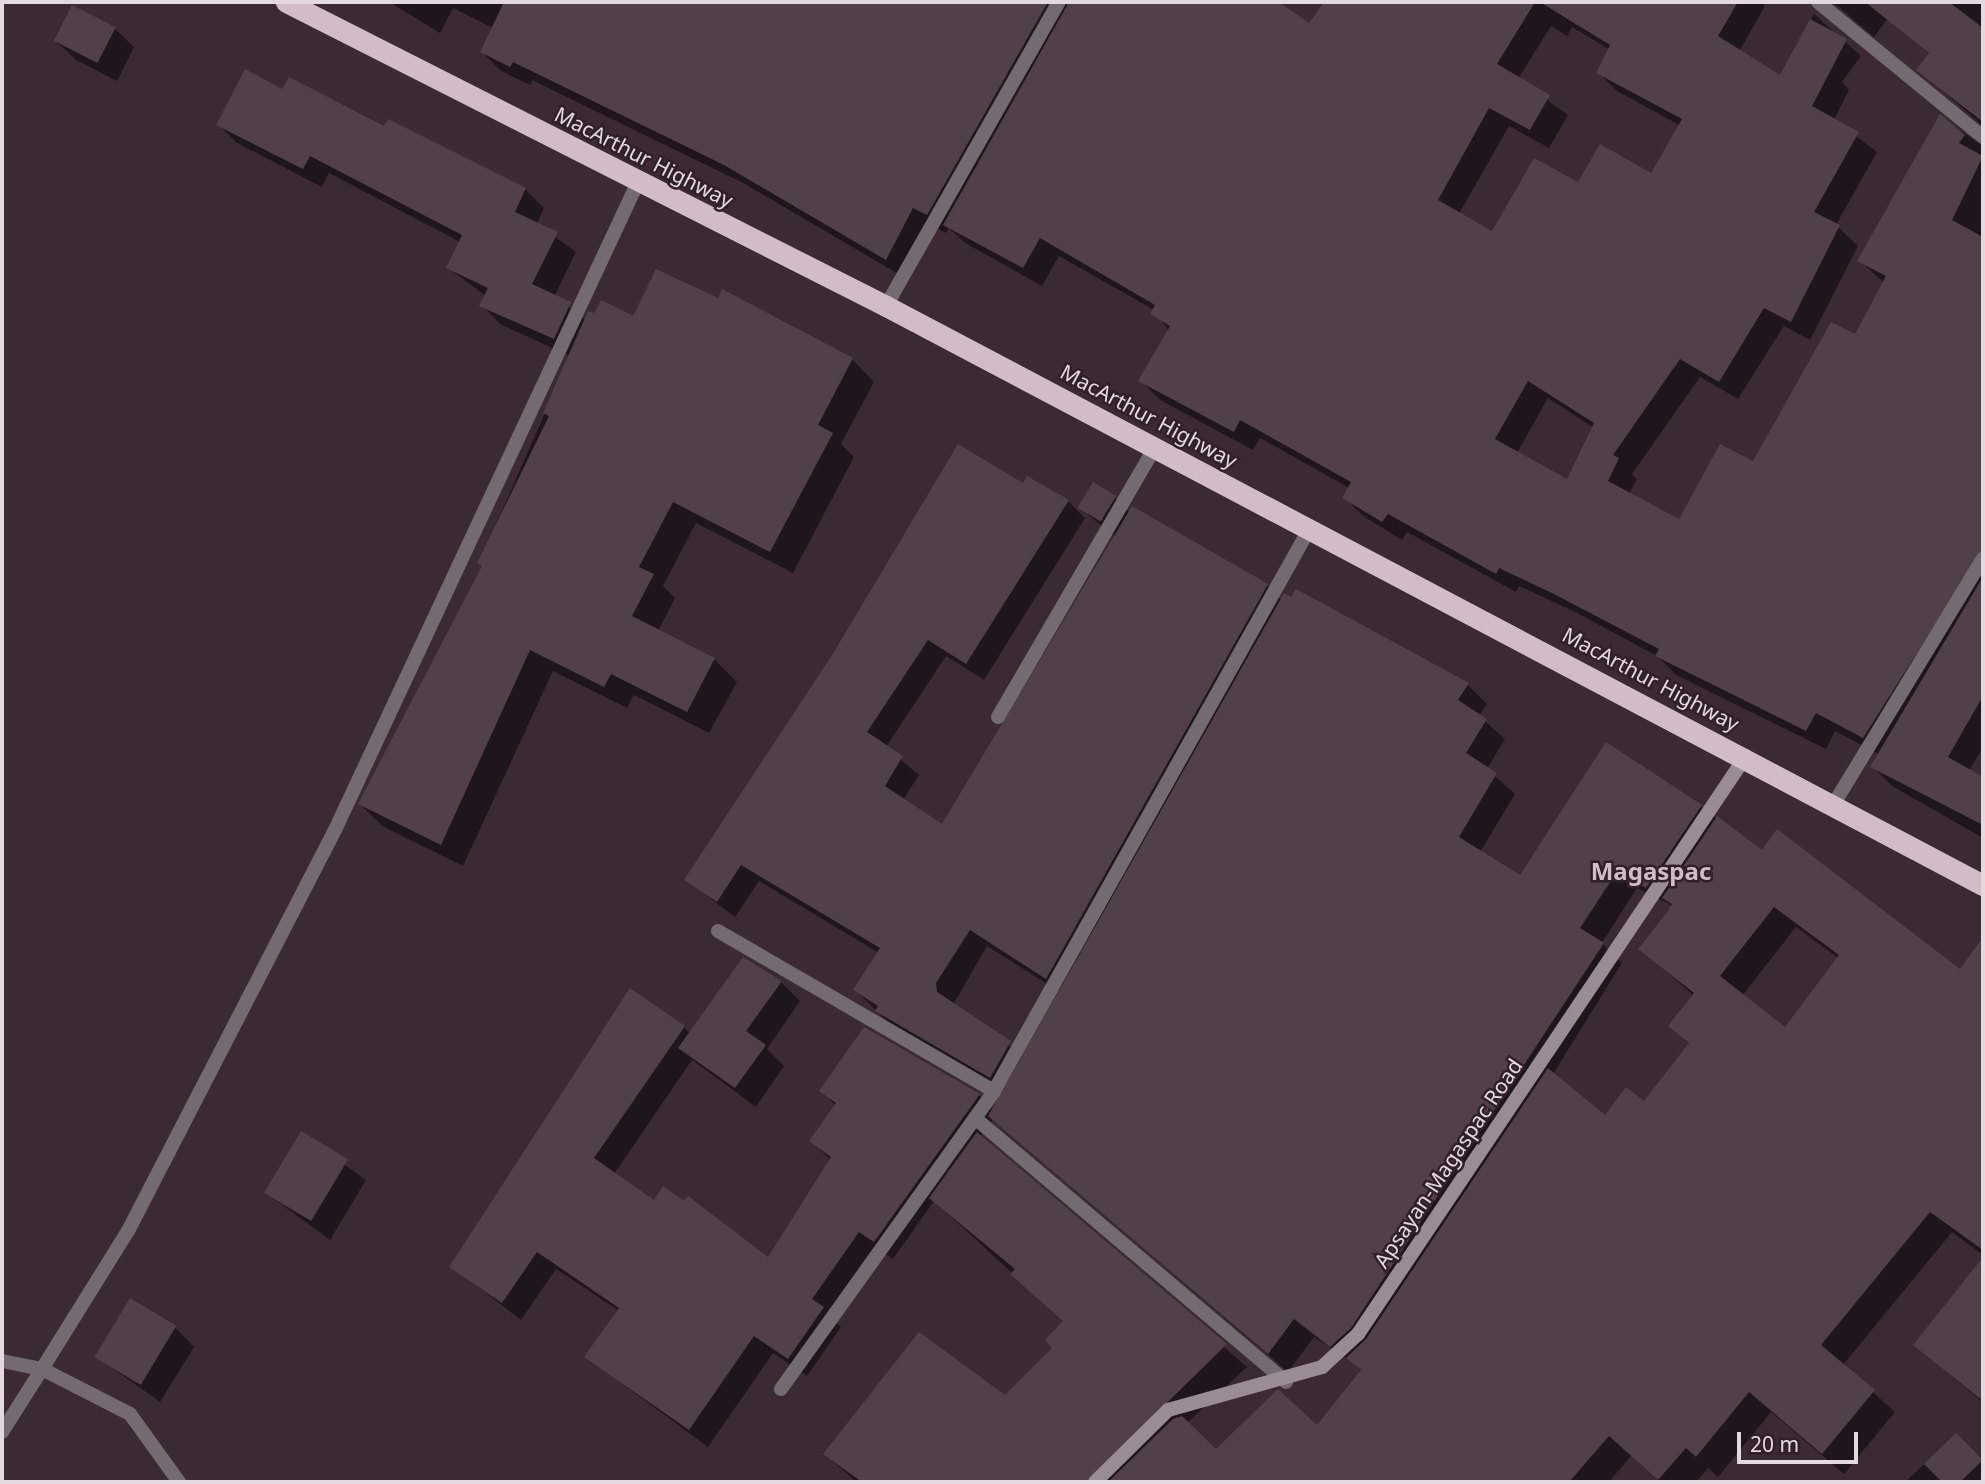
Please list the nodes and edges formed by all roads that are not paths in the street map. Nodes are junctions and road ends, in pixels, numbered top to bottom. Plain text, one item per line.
1 (286, 2) edge
2 (1059, 2) edge
3 (1818, 2) edge
4 (1983, 137) edge
5 (638, 182) junction
6 (886, 306) junction
7 (1155, 447) junction
8 (1310, 528) junction
9 (1983, 559) edge
10 (998, 717) dead end
11 (1746, 756) junction
12 (1835, 802) junction
13 (1983, 885) edge
14 (718, 930) dead end
15 (994, 1091) junction
16 (975, 1118) junction
17 (2, 1361) edge
18 (42, 1369) junction
19 (1286, 1381) junction
20 (781, 1388) dead end
21 (2, 1432) edge
22 (179, 1482) edge
23 (1095, 1482) edge

1 - 5 highway, MacArthur Highway
2 - 6 street
3 - 4 street
5 - 6 highway, MacArthur Highway
5 - 18 street
6 - 7 highway, MacArthur Highway
7 - 8 highway, MacArthur Highway
7 - 10 street
8 - 11 highway, MacArthur Highway
8 - 15 street
9 - 12 street
11 - 12 highway, MacArthur Highway
11 - 19 street, Apsayan-Magaspac Road
12 - 13 highway, MacArthur Highway
14 - 15 street
15 - 16 street
16 - 19 street
16 - 20 street
17 - 18 street
18 - 21 street
18 - 22 street
19 - 23 street, Apsayan-Magaspac Road

